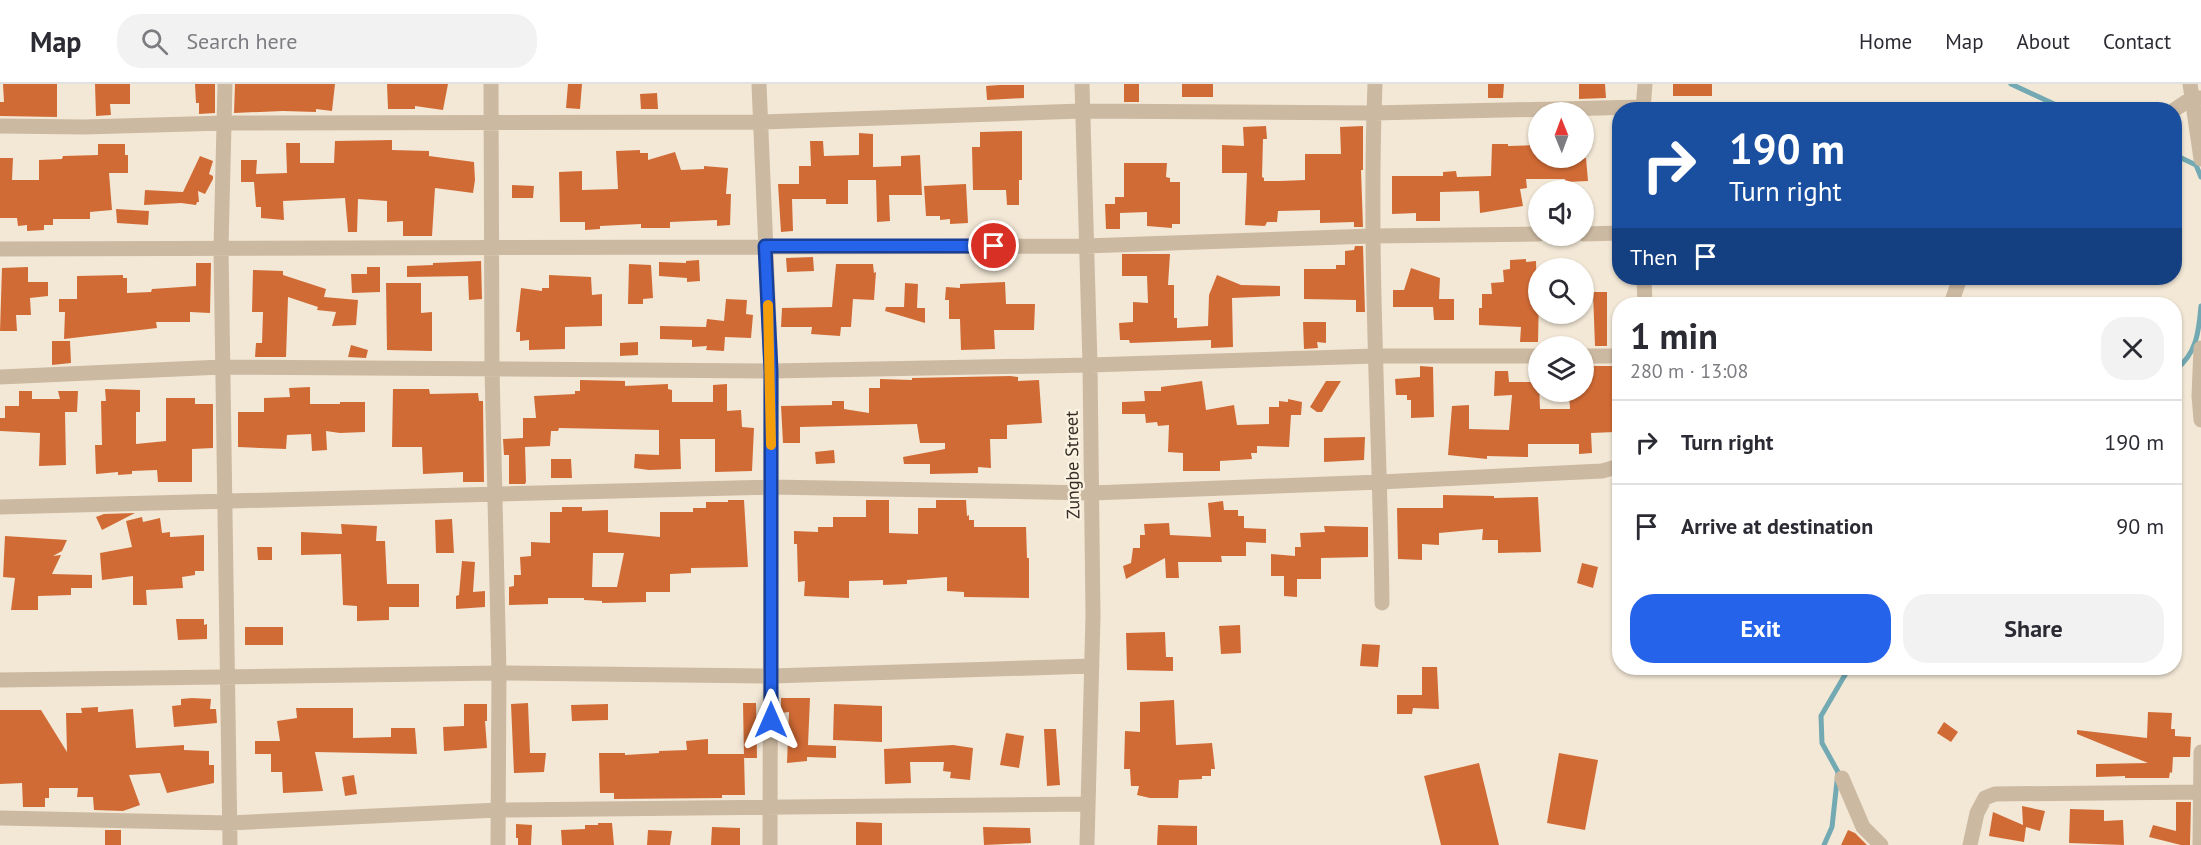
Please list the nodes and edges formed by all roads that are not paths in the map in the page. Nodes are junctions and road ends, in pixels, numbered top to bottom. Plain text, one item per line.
1 (225, 84) edge
2 (491, 84) edge
3 (759, 84) edge
4 (1082, 84) edge
5 (1375, 84) edge
6 (1644, 84) edge
7 (2194, 93) edge
8 (1643, 102) edge
9 (2182, 103) edge
10 (1612, 109) edge
11 (1083, 111) junction
12 (1374, 113) junction
13 (762, 122) junction
14 (225, 123) junction
15 (492, 123) junction
16 (0, 126) edge
17 (2201, 159) edge
18 (1612, 233) edge
19 (1528, 234) edge
20 (1594, 234) edge
21 (1372, 236) junction
22 (765, 246) junction
23 (1085, 246) junction
24 (493, 247) junction
25 (0, 249) edge
26 (221, 249) junction
27 (2201, 348) edge
28 (1376, 356) junction
29 (1528, 356) edge
30 (1594, 356) edge
31 (1612, 356) edge
32 (1090, 365) junction
33 (222, 367) junction
34 (492, 369) junction
35 (771, 371) junction
36 (0, 377) edge
37 (2201, 420) edge
38 (1612, 468) edge
39 (1380, 482) junction
40 (771, 487) junction
41 (1092, 493) junction
42 (495, 494) junction
43 (226, 500) junction
44 (0, 507) edge
45 (1382, 603) dead end
46 (1092, 666) junction
47 (499, 673) junction
48 (772, 676) junction
49 (229, 677) junction
50 (0, 680) edge
51 (2201, 752) edge
52 (1842, 778) dead end
53 (2200, 792) edge
54 (1088, 804) junction
55 (770, 808) junction
56 (498, 810) junction
57 (0, 818) edge
58 (229, 823) junction
59 (230, 845) edge
60 (498, 845) edge
61 (770, 845) edge
62 (1088, 845) edge
63 (1881, 845) edge
64 (1970, 845) edge
65 (2200, 845) edge

1 - 14 street
2 - 15 street
3 - 13 street
4 - 11 street, Zungbe Street
5 - 12 street
6 - 8 street
7 - 9 street
7 - 17 street
10 - 12 street
11 - 12 street
11 - 13 street
11 - 23 street, Zungbe Street
12 - 21 street
13 - 15 street
13 - 22 street
14 - 15 street
14 - 16 street
14 - 26 street
15 - 24 street
18 - 20 street
19 - 21 street
21 - 23 street
21 - 28 street
22 - 23 street
22 - 24 street
22 - 35 street
23 - 32 street, Zungbe Street
24 - 26 street
24 - 34 street
25 - 26 street
26 - 33 street
27 - 37 street
28 - 29 street
28 - 32 street
28 - 39 street
30 - 31 street
32 - 35 street
32 - 41 street, Zungbe Street
33 - 34 street
33 - 36 street
33 - 43 street
34 - 35 street
34 - 42 street
35 - 40 street
38 - 39 street
39 - 41 street
39 - 45 street
40 - 41 street
40 - 42 street
40 - 48 street
41 - 46 street, Zungbe Street
42 - 43 street
42 - 47 street
43 - 44 street
43 - 49 street
46 - 48 street
46 - 54 street, Zungbe Street
47 - 48 street
47 - 49 street
47 - 56 street
48 - 55 street
49 - 50 street
49 - 58 street
51 - 53 street
52 - 63 street
53 - 64 street
53 - 65 street
54 - 55 street
54 - 62 street, Zungbe Street
55 - 56 street
55 - 61 street
56 - 58 street
56 - 60 street
57 - 58 street
58 - 59 street

